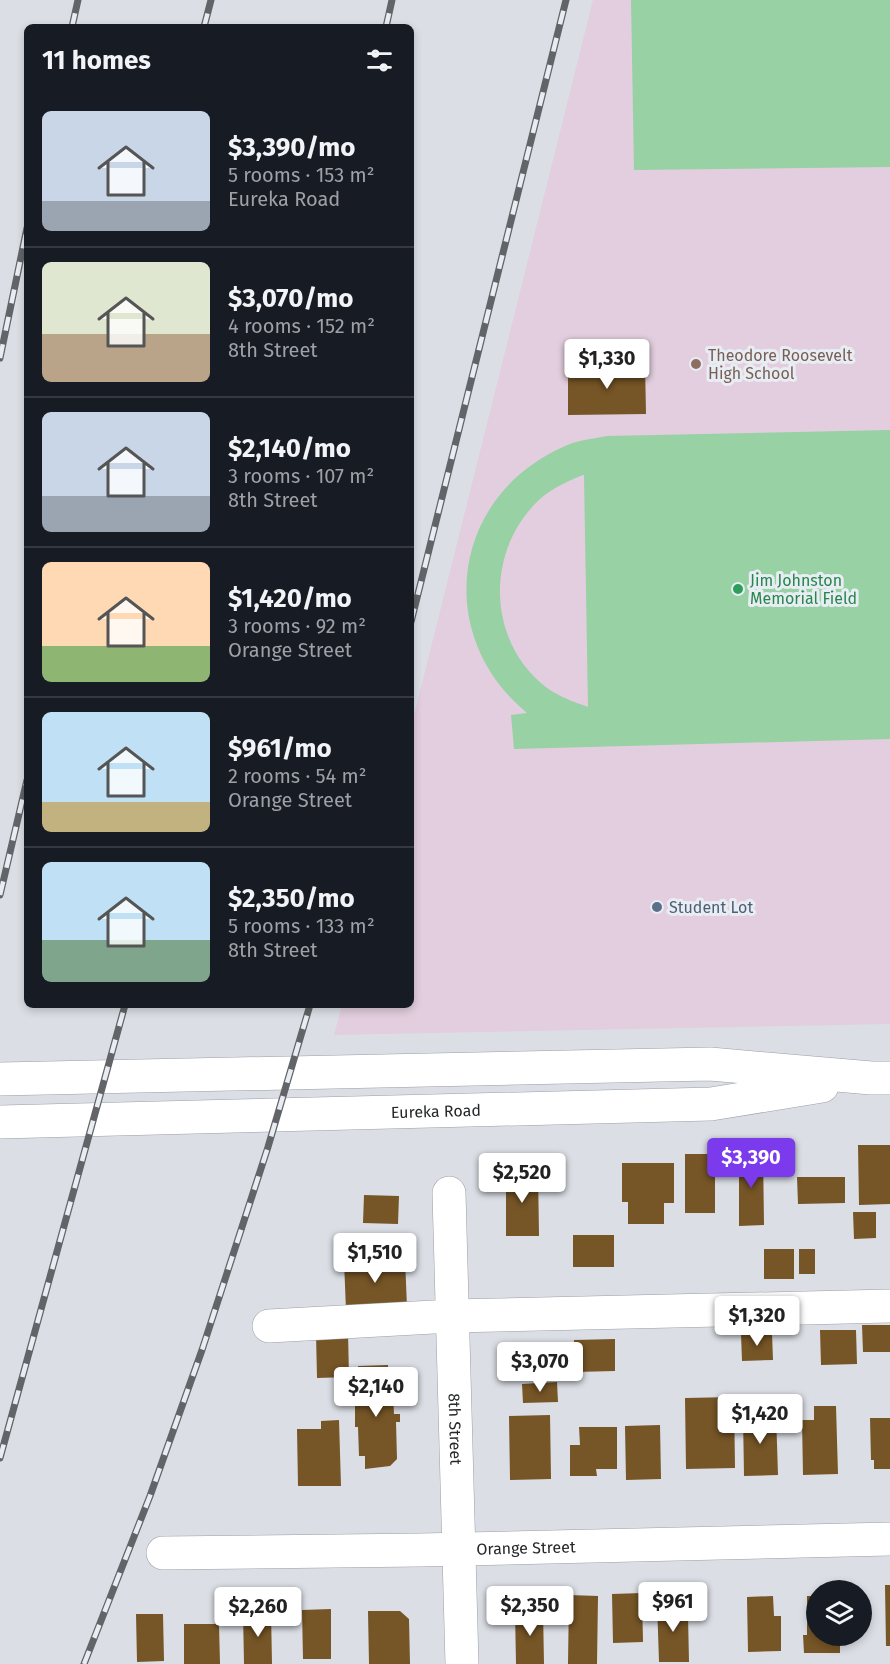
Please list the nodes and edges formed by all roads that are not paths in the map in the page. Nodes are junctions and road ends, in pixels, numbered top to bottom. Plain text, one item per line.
1 (881, 1078) edge
2 (0, 1079) edge
3 (0, 1122) edge
4 (449, 1193) dead end
5 (890, 1306) edge
6 (452, 1316) junction
7 (268, 1326) dead end
8 (890, 1539) edge
9 (457, 1549) junction
10 (163, 1553) dead end
11 (462, 1664) edge

1 - 2 main road, Eureka Road
1 - 3 main road, Eureka Road
4 - 6 main road, 8th Street
5 - 6 main road
6 - 7 main road
6 - 9 main road, 8th Street
8 - 9 main road, Orange Street
9 - 10 main road, Orange Street
9 - 11 main road, 8th Street

